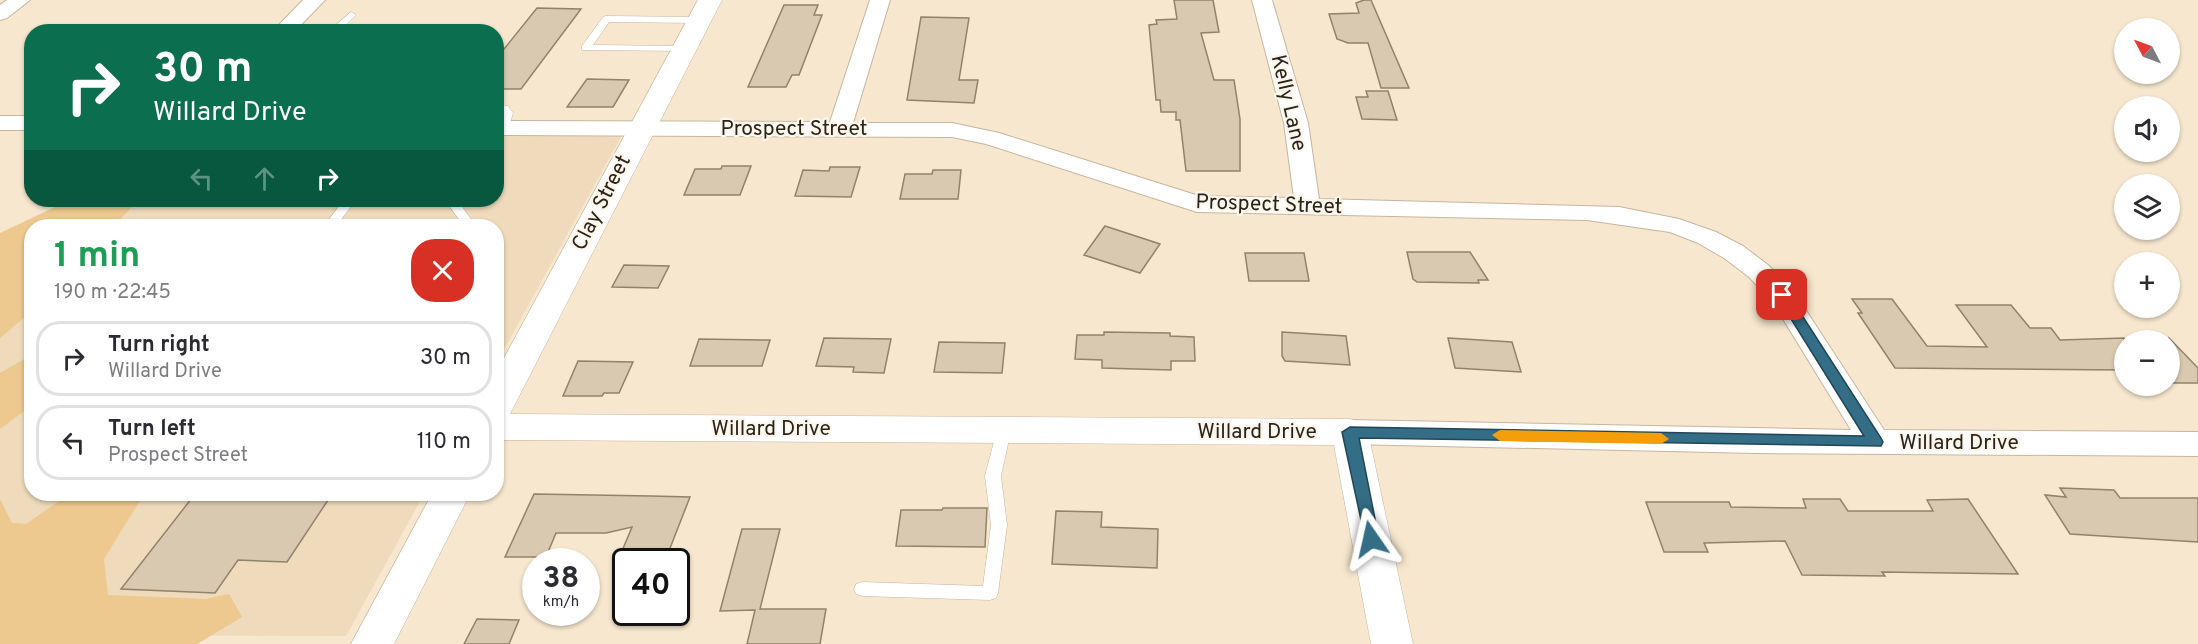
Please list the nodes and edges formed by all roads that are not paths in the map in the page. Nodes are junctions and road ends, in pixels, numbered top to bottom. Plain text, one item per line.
1 (20, 0) edge
2 (315, 0) edge
3 (880, 0) edge
4 (1262, 0) edge
5 (704, 10) edge
6 (0, 14) edge
7 (351, 15) dead end
8 (290, 24) edge
9 (341, 24) edge
10 (683, 49) junction
11 (504, 121) edge
12 (0, 123) edge
13 (24, 123) edge
14 (840, 128) junction
15 (639, 130) junction
16 (1308, 208) junction
17 (504, 392) edge
18 (504, 427) edge
19 (1004, 430) junction
20 (1350, 432) junction
21 (1875, 442) junction
22 (2198, 444) edge
23 (447, 501) edge
24 (862, 590) dead end
25 (372, 644) edge
26 (1392, 644) edge

1 - 6 street
2 - 8 street
3 - 14 street
4 - 16 street, Kelly Lane
5 - 10 street, Clay Street
5 - 10 lane
7 - 9 lane
10 - 15 street, Clay Street
11 - 15 street, Prospect Street
12 - 13 street
14 - 15 street, Prospect Street
14 - 16 street, Prospect Street
15 - 17 street, Clay Street
16 - 21 street, Prospect Street
18 - 19 street, Willard Drive
19 - 20 street, Willard Drive
19 - 24 lane
20 - 21 street, Willard Drive
20 - 26 street
21 - 22 street, Willard Drive
23 - 25 street

